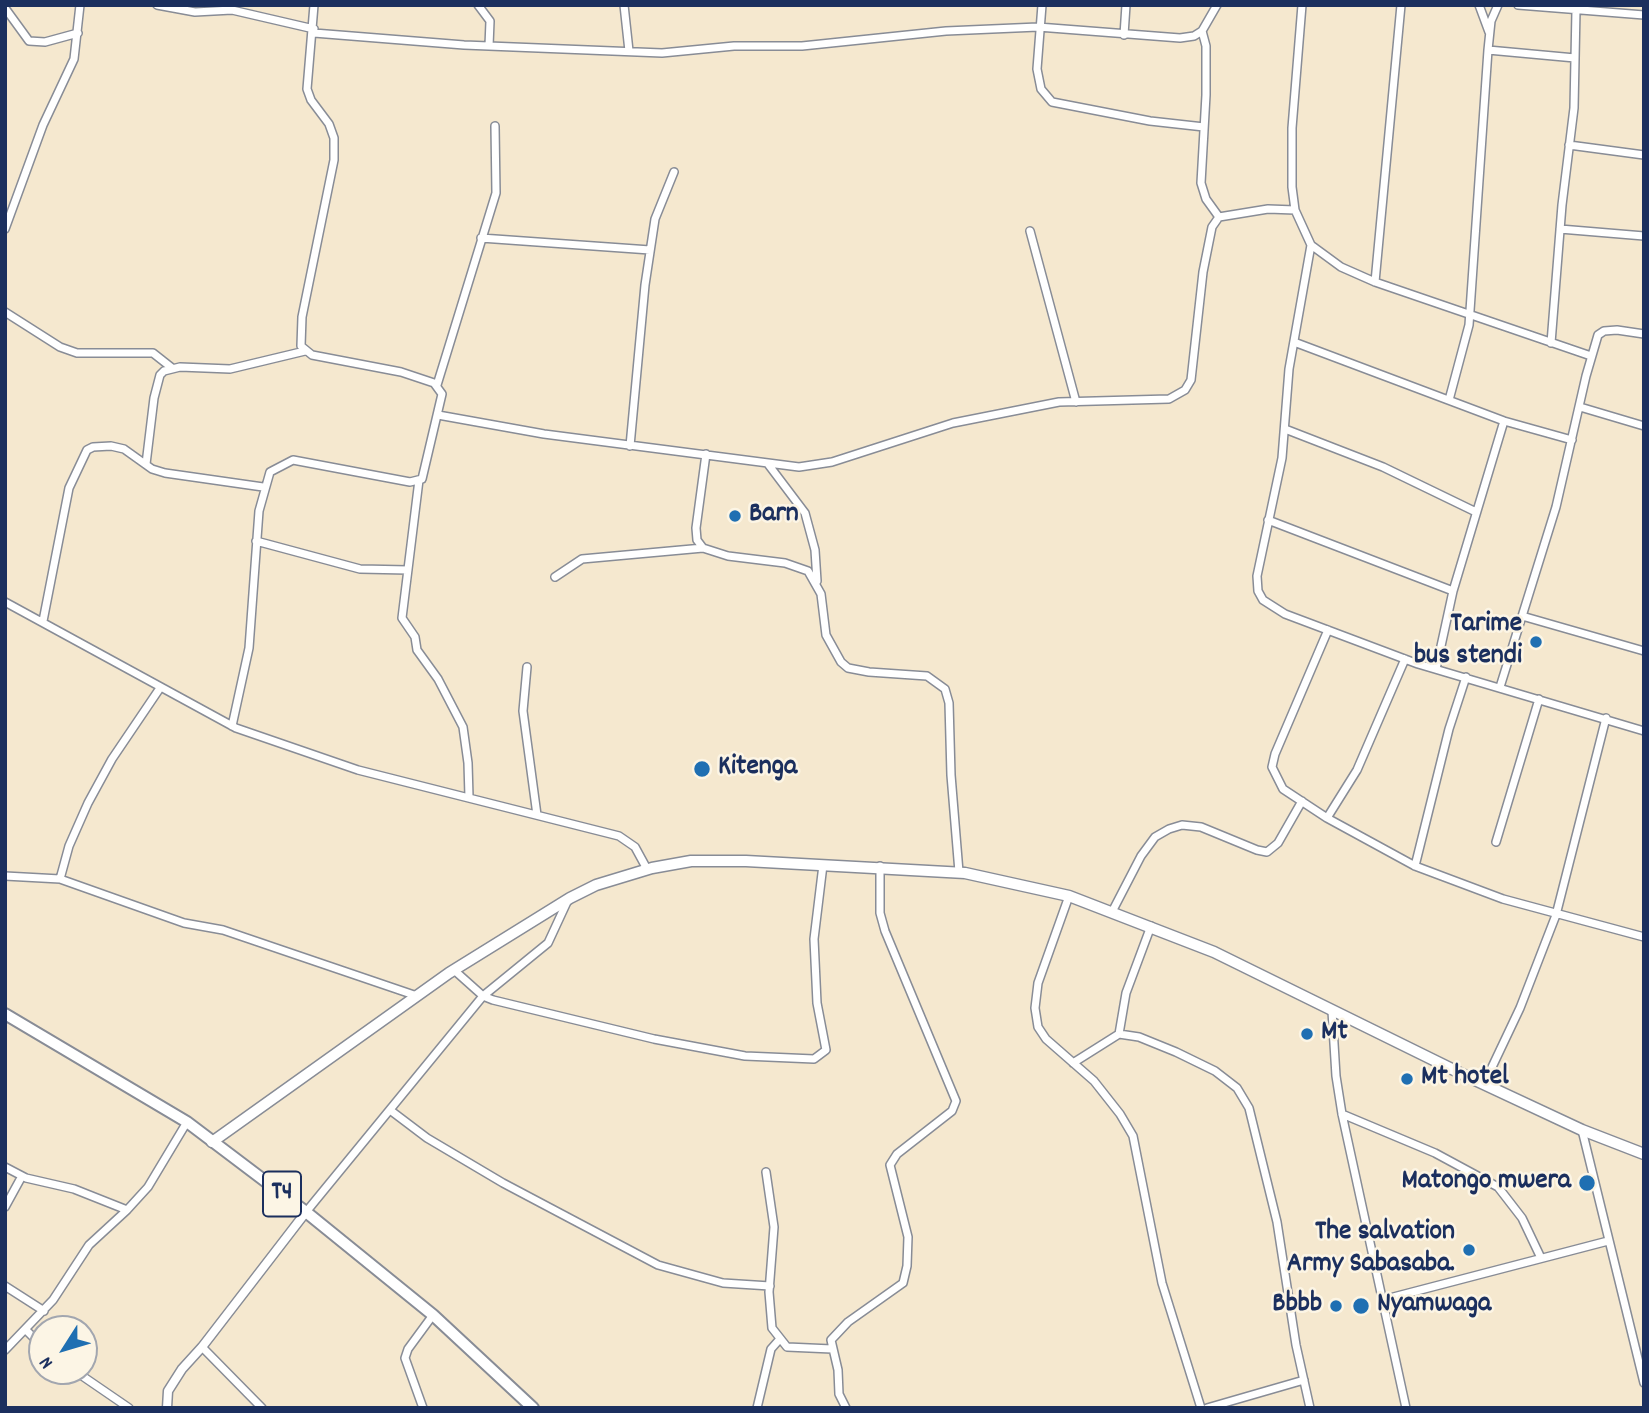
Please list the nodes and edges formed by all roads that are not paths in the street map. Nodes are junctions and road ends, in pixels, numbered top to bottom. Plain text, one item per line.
1 (80, 5) edge
2 (157, 5) edge
3 (314, 5) edge
4 (478, 5) edge
5 (624, 5) edge
6 (1042, 5) edge
7 (1126, 5) edge
8 (1217, 5) edge
9 (1302, 5) edge
10 (1401, 5) edge
11 (1479, 5) edge
12 (1498, 5) edge
13 (1518, 5) edge
14 (5, 8) edge
15 (1576, 10) junction
16 (1644, 15) edge
17 (1038, 27) junction
18 (314, 31) junction
19 (1202, 31) junction
20 (1489, 32) junction
21 (78, 33) junction
22 (1124, 35) junction
23 (489, 46) junction
24 (1488, 50) junction
25 (629, 51) junction
26 (1575, 58) junction
27 (495, 126) dead end
28 (1204, 127) junction
29 (1569, 145) junction
30 (1644, 155) edge
31 (674, 172) dead end
32 (1295, 210) junction
33 (1219, 217) junction
34 (5, 229) edge
35 (1560, 229) junction
36 (1030, 231) dead end
37 (1644, 236) edge
38 (481, 238) junction
39 (1311, 245) junction
40 (650, 250) junction
41 (1375, 282) junction
42 (5, 312) edge
43 (1470, 315) junction
44 (1644, 334) edge
45 (1294, 342) junction
46 (1551, 343) junction
47 (305, 351) junction
48 (1591, 356) junction
49 (172, 368) junction
50 (437, 385) junction
51 (1449, 400) junction
52 (1076, 402) junction
53 (1580, 407) junction
54 (438, 415) junction
55 (1504, 421) junction
56 (1644, 426) edge
57 (1285, 429) junction
58 (1572, 440) junction
59 (630, 446) junction
60 (706, 454) junction
61 (146, 464) junction
62 (768, 464) junction
63 (419, 480) junction
64 (263, 487) junction
65 (1476, 512) junction
66 (1268, 520) junction
67 (256, 541) junction
68 (703, 548) junction
69 (408, 570) junction
70 (555, 576) dead end
71 (817, 586) junction
72 (1453, 591) junction
73 (5, 601) edge
74 (1522, 616) junction
75 (43, 621) junction
76 (1328, 630) junction
77 (1644, 651) edge
78 (1405, 659) junction
79 (527, 667) dead end
80 (1436, 669) junction
81 (1466, 677) junction
82 (1500, 687) junction
83 (160, 688) junction
84 (1539, 699) junction
85 (1606, 718) junction
86 (232, 726) junction
87 (1644, 731) edge
88 (468, 797) junction
89 (1302, 801) junction
90 (537, 815) junction
91 (1327, 818) junction
92 (1496, 842) dead end
93 (823, 865) junction
94 (880, 866) junction
95 (1415, 866) junction
96 (647, 869) junction
97 (959, 872) junction
98 (5, 876) edge
99 (60, 879) junction
100 (1069, 896) junction
101 (570, 898) junction
102 (1113, 911) junction
103 (1556, 915) junction
104 (1152, 925) junction
105 (1644, 937) edge
106 (454, 970) junction
107 (417, 996) junction
108 (483, 996) junction
109 (1332, 1011) junction
110 (5, 1014) edge
111 (1119, 1034) junction
112 (1073, 1063) junction
113 (1483, 1084) junction
114 (390, 1110) junction
115 (1342, 1114) junction
116 (187, 1122) junction
117 (1583, 1130) junction
118 (212, 1142) junction
119 (1644, 1154) edge
120 (5, 1167) edge
121 (766, 1172) dead end
122 (22, 1175) junction
123 (5, 1206) edge
124 (127, 1210) junction
125 (306, 1212) junction
126 (1608, 1241) junction
127 (1541, 1258) junction
128 (5, 1286) edge
129 (770, 1286) junction
130 (1382, 1300) junction
131 (44, 1311) junction
132 (433, 1315) junction
133 (26, 1330) joint
134 (779, 1339) junction
135 (202, 1347) junction
136 (832, 1349) junction
137 (5, 1350) edge
138 (1304, 1380) junction
139 (1644, 1383) edge
140 (95, 1385) edge
141 (129, 1408) edge
142 (167, 1408) edge
143 (262, 1408) edge
144 (423, 1408) edge
145 (533, 1408) edge
146 (757, 1408) edge
147 (846, 1408) edge
148 (1201, 1408) edge
149 (1207, 1408) edge
150 (1310, 1408) edge
151 (1406, 1408) edge

1 - 21 street
2 - 18 street
3 - 18 street
4 - 23 street
5 - 25 street
6 - 17 street
7 - 22 street
8 - 19 street
9 - 32 street
10 - 41 street
11 - 20 street
12 - 20 street
13 - 15 street
14 - 21 street
15 - 16 street
15 - 26 street
17 - 22 street
17 - 25 street
17 - 28 street
18 - 23 street
18 - 47 street
19 - 22 street
19 - 28 street
20 - 24 street
21 - 34 street
23 - 25 street
24 - 26 street
24 - 43 street
26 - 29 street
27 - 38 street
28 - 33 street
29 - 30 street
29 - 35 street
31 - 40 street
32 - 33 street
32 - 39 street
33 - 52 street
35 - 37 street
35 - 46 street
36 - 52 street
38 - 40 street
38 - 50 street
39 - 41 street
39 - 45 street
40 - 59 street
41 - 43 street
42 - 49 street
43 - 46 street
43 - 51 street
44 - 48 street
45 - 51 street
45 - 57 street
46 - 48 street
47 - 49 street
47 - 50 street
48 - 53 street
49 - 61 street
50 - 54 street
51 - 55 street
52 - 62 street
53 - 56 street
53 - 58 street
54 - 59 street
54 - 63 street
55 - 58 street
55 - 65 street
57 - 65 street
57 - 66 street
58 - 74 street
59 - 60 street
60 - 62 street
60 - 68 street
61 - 64 street
61 - 75 street
62 - 71 street
63 - 64 street
63 - 69 street
64 - 67 street
65 - 72 street
66 - 72 street
66 - 76 street
67 - 69 street
67 - 86 street
68 - 70 street
68 - 71 street
69 - 88 street
71 - 97 street
72 - 80 street
73 - 75 street
74 - 77 street
74 - 82 street
75 - 83 street
76 - 78 street
76 - 89 street
78 - 80 street
78 - 91 street
79 - 90 street
80 - 81 street
81 - 82 street
81 - 95 street
82 - 84 street
83 - 86 street
83 - 99 street
84 - 85 street
84 - 92 street
85 - 87 street
85 - 103 street
86 - 88 street
88 - 90 street
89 - 91 street
89 - 102 street
90 - 96 street
91 - 95 street
93 - 94 main road
93 - 96 main road
93 - 108 street
94 - 97 main road
94 - 136 street
95 - 103 street
96 - 101 main road
97 - 100 main road
98 - 99 street
99 - 107 street
100 - 102 main road
100 - 112 street
101 - 106 main road
101 - 108 street
102 - 104 main road
103 - 105 street
103 - 113 street
104 - 109 main road
104 - 111 street
106 - 107 main road
106 - 108 street
107 - 118 main road
108 - 114 street
109 - 113 main road
109 - 115 street
110 - 116 highway, T4
111 - 112 street
111 - 138 street
112 - 148 street
113 - 117 main road
114 - 125 street
114 - 129 street
115 - 127 street
115 - 130 street
116 - 118 highway, T4
116 - 124 street
117 - 119 main road
117 - 126 street
118 - 125 highway, T4
120 - 122 street
121 - 129 street
122 - 123 street
122 - 124 street
124 - 131 street
125 - 132 highway, T4
125 - 135 street
126 - 127 street
126 - 139 street
127 - 130 street
128 - 131 street
129 - 134 street
130 - 151 street
131 - 133 street
132 - 144 street
132 - 145 highway, T4
133 - 137 street
134 - 136 street
134 - 146 street
135 - 142 street
135 - 143 street
136 - 147 street
138 - 149 street
138 - 150 street
140 - 141 street

